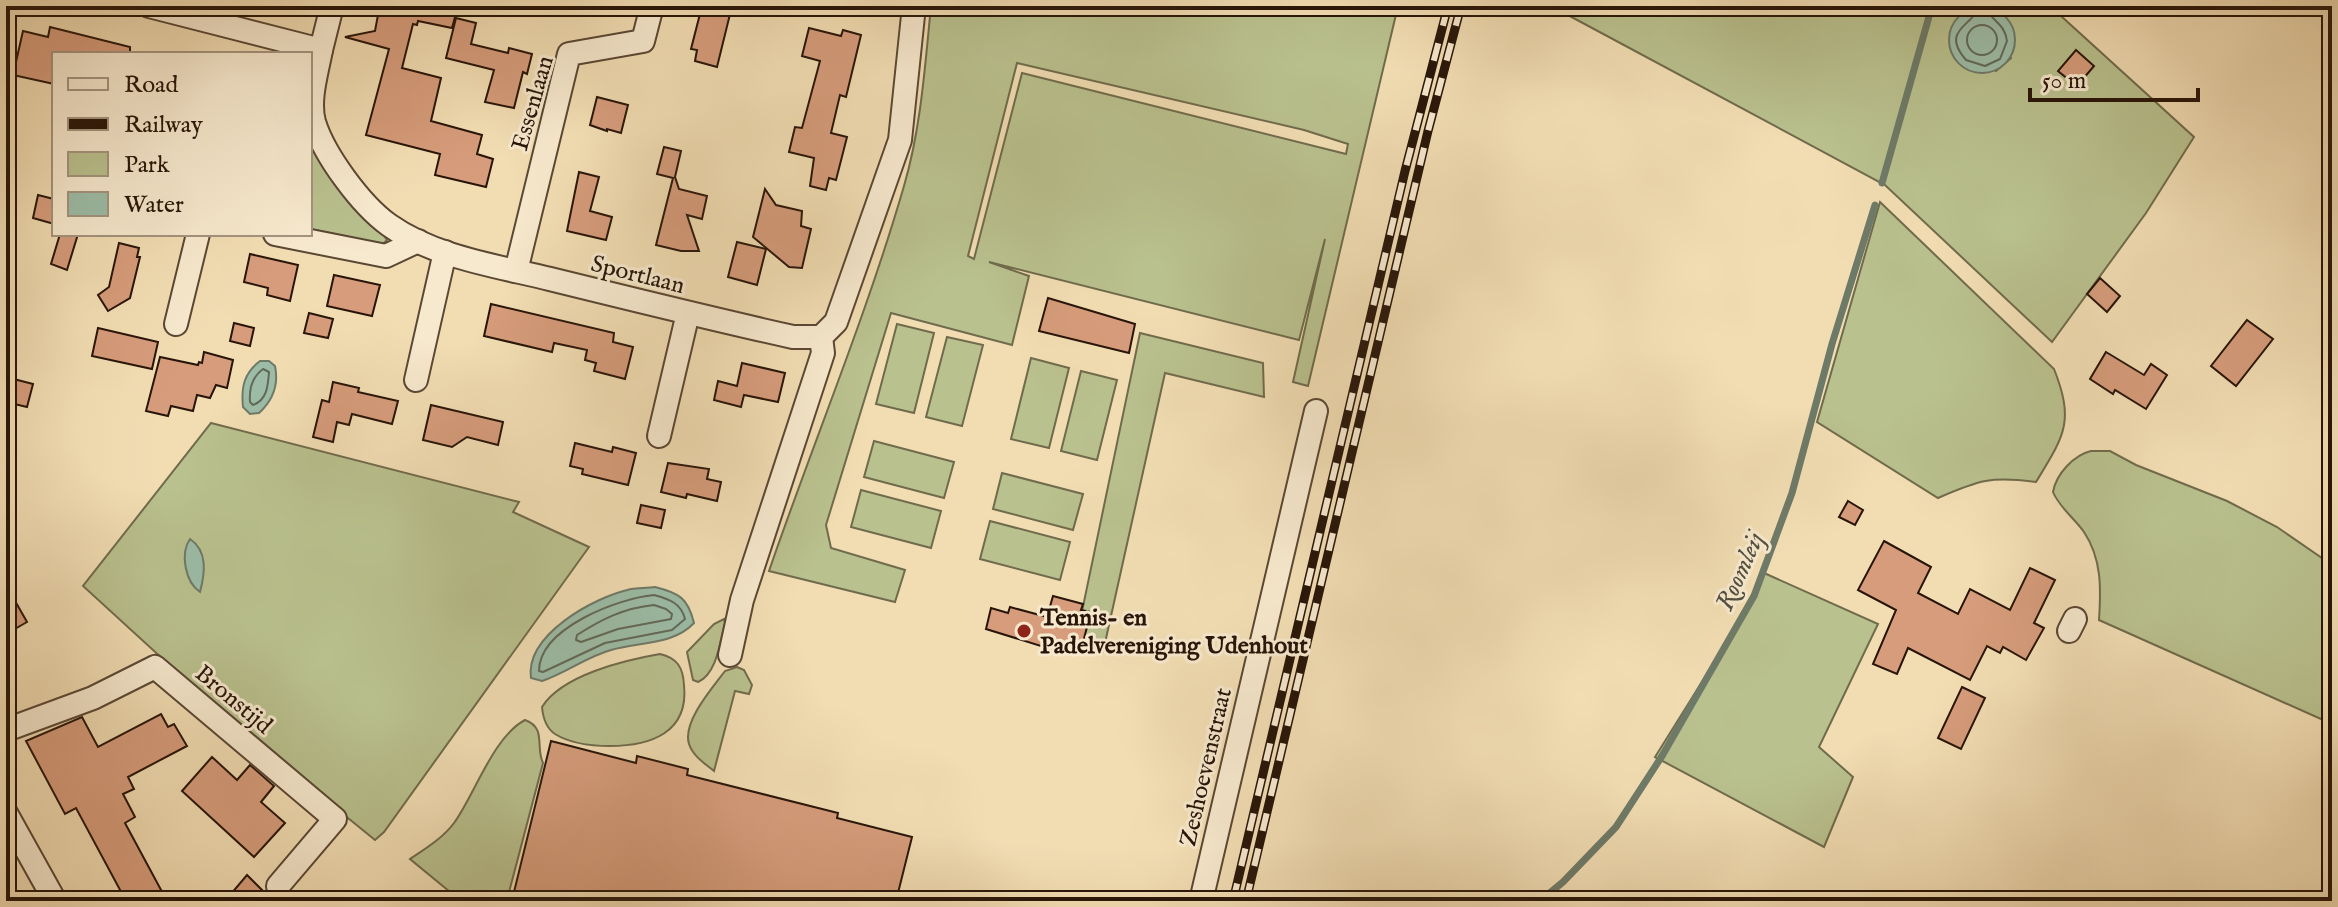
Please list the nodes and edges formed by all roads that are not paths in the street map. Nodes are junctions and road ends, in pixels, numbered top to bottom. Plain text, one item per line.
1 (149, 6) edge
2 (332, 6) edge
3 (652, 6) edge
4 (914, 6) edge
5 (242, 43) edge
6 (321, 50) junction
7 (198, 236) edge
8 (285, 236) edge
9 (418, 241) junction
10 (445, 252) junction
11 (516, 271) junction
12 (688, 313) junction
13 (176, 324) dead end
14 (821, 337) junction
15 (416, 380) dead end
16 (1316, 411) dead end
17 (659, 436) dead end
18 (730, 655) dead end
19 (6, 730) edge
20 (6, 813) edge
21 (278, 886) dead end
22 (55, 901) edge
23 (1201, 901) edge

1 - 5 street
2 - 6 street, Sportlaan
3 - 11 street, Essenlaan
4 - 14 street
5 - 6 street
6 - 9 street, Sportlaan
7 - 13 street
8 - 9 street
9 - 10 street, Sportlaan
10 - 11 street, Sportlaan
10 - 15 street
11 - 12 street, Sportlaan
12 - 14 street, Sportlaan
12 - 17 street
14 - 18 street
16 - 23 street, Zeshoevenstraat
19 - 21 street, Bronstijd
20 - 22 street

